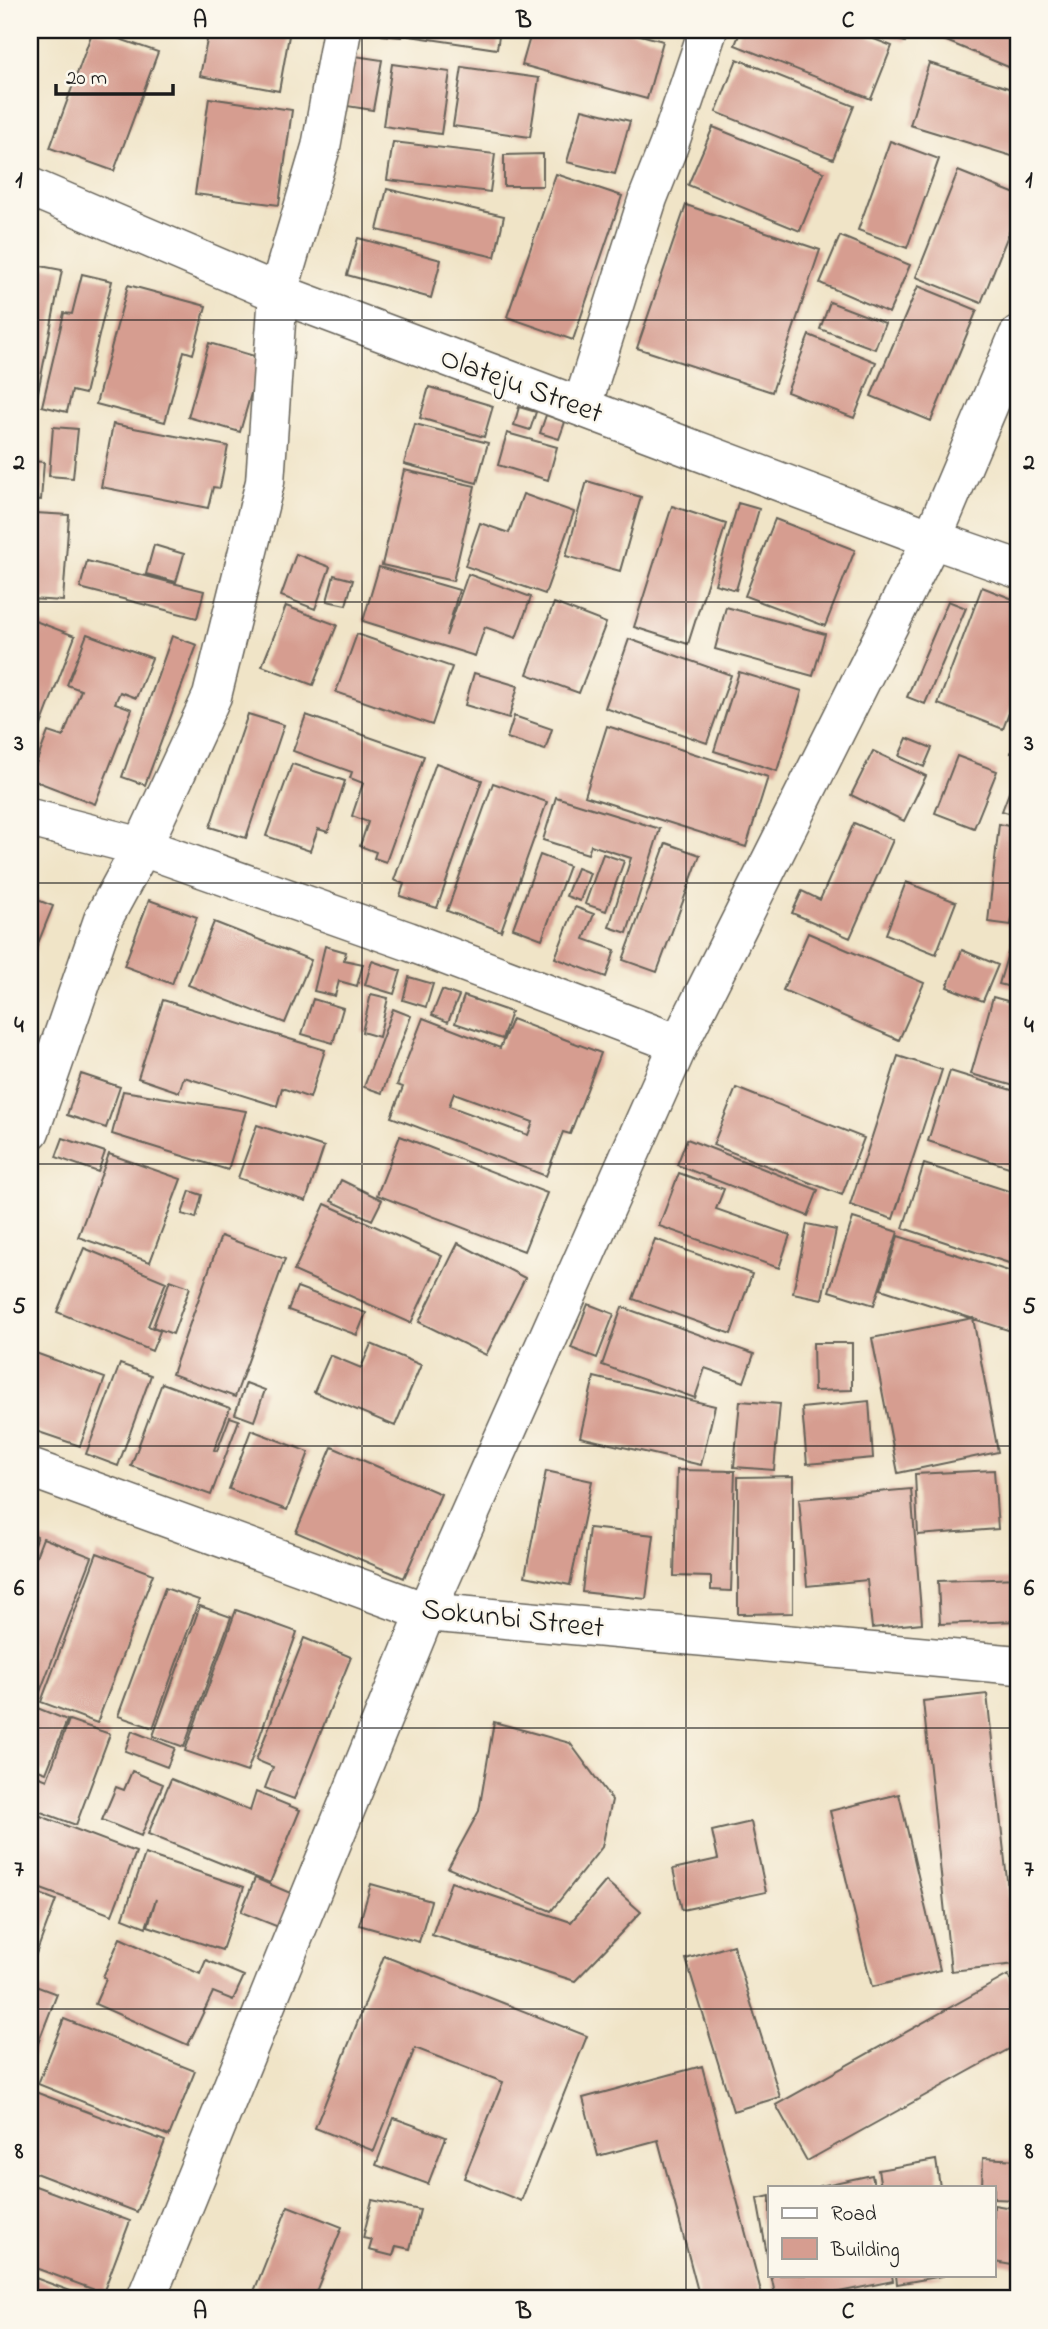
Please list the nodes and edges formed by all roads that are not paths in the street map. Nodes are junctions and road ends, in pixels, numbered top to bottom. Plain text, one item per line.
1 (342, 30) edge
2 (708, 30) edge
3 (30, 187) edge
4 (278, 293) junction
5 (1018, 336) edge
6 (582, 406) junction
7 (932, 539) junction
8 (1018, 569) edge
9 (30, 818) edge
10 (142, 847) junction
11 (679, 1044) junction
12 (30, 1131) edge
13 (30, 1468) edge
14 (426, 1612) junction
15 (1018, 1665) edge
16 (146, 2299) edge

1 - 4 street
2 - 6 street
3 - 4 street, Olateju Street
4 - 6 street, Olateju Street
4 - 10 street
5 - 7 street
6 - 7 street, Olateju Street
7 - 8 street, Olateju Street
7 - 11 street
9 - 10 street
10 - 11 street
10 - 12 street
11 - 14 street
13 - 14 street, Sokunbi Street
14 - 15 street, Sokunbi Street
14 - 16 street

